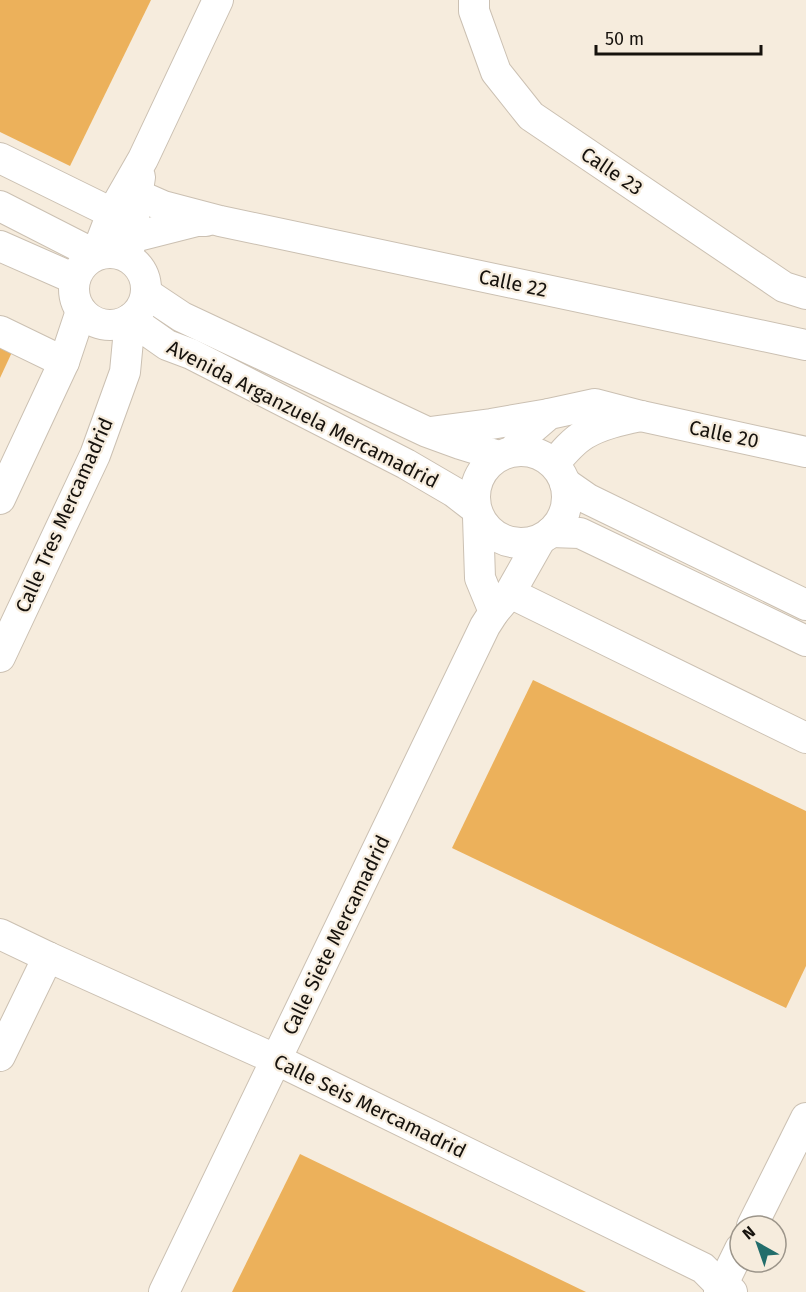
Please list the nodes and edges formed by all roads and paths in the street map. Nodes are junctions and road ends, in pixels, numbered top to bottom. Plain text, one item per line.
1 (218, 0) edge
2 (474, 0) edge
3 (0, 158) edge
4 (143, 159) junction
5 (138, 195) junction
6 (0, 206) edge
7 (112, 213) junction
8 (220, 221) junction
9 (0, 246) edge
10 (129, 248) junction
11 (96, 255) junction
12 (75, 279) junction
13 (146, 293) junction
14 (806, 294) edge
15 (81, 310) junction
16 (130, 319) junction
17 (0, 331) edge
18 (167, 345) junction
19 (806, 345) edge
20 (64, 362) junction
21 (124, 372) junction
22 (549, 414) junction
23 (641, 416) junction
24 (427, 432) junction
25 (806, 452) edge
26 (506, 454) junction
27 (559, 473) junction
28 (0, 499) edge
29 (477, 513) junction
30 (545, 536) junction
31 (502, 602) junction
32 (806, 605) edge
33 (806, 641) edge
34 (0, 657) edge
35 (806, 738) edge
36 (0, 934) edge
37 (48, 957) junction
38 (0, 1056) edge
39 (275, 1059) junction
40 (806, 1118) edge
41 (758, 1214) edge
42 (730, 1274) edge
43 (724, 1290) edge
44 (164, 1292) edge

1 - 4 lane
2 - 14 lane, Calle 23
3 - 7 lane
4 - 5 lane
4 - 7 lane
5 - 8 lane, Calle 22
5 - 10 lane
6 - 11 lane
7 - 11 lane
8 - 10 lane, Calle 22
8 - 19 lane, Calle 22
9 - 12 lane
10 - 11 lane
10 - 13 lane
11 - 12 lane
12 - 15 lane
13 - 16 lane
13 - 24 lane, Avenida Arganzuela Mercamadrid
15 - 16 lane
15 - 20 lane
16 - 18 lane, Avenida Arganzuela Mercamadrid
16 - 21 lane, Calle Tres Mercamadrid
17 - 20 lane
18 - 21 lane
18 - 29 lane, Avenida Arganzuela Mercamadrid
20 - 28 lane
21 - 34 lane, Calle Tres Mercamadrid
22 - 23 lane, Calle 20
22 - 24 lane, Calle 20
22 - 26 lane
23 - 25 lane, Calle 20
23 - 27 lane
24 - 26 lane, Avenida Arganzuela Mercamadrid
26 - 27 lane
26 - 29 lane
27 - 30 lane
27 - 32 lane
29 - 30 lane
29 - 31 lane
30 - 31 lane, Calle Siete Mercamadrid
30 - 33 lane
31 - 35 lane
31 - 39 lane, Calle Siete Mercamadrid
36 - 37 lane, Calle Seis Mercamadrid
37 - 38 lane
37 - 39 lane, Calle Seis Mercamadrid
39 - 43 lane, Calle Seis Mercamadrid
39 - 44 lane, Calle Siete Mercamadrid
40 - 41 lane
42 - 43 lane

